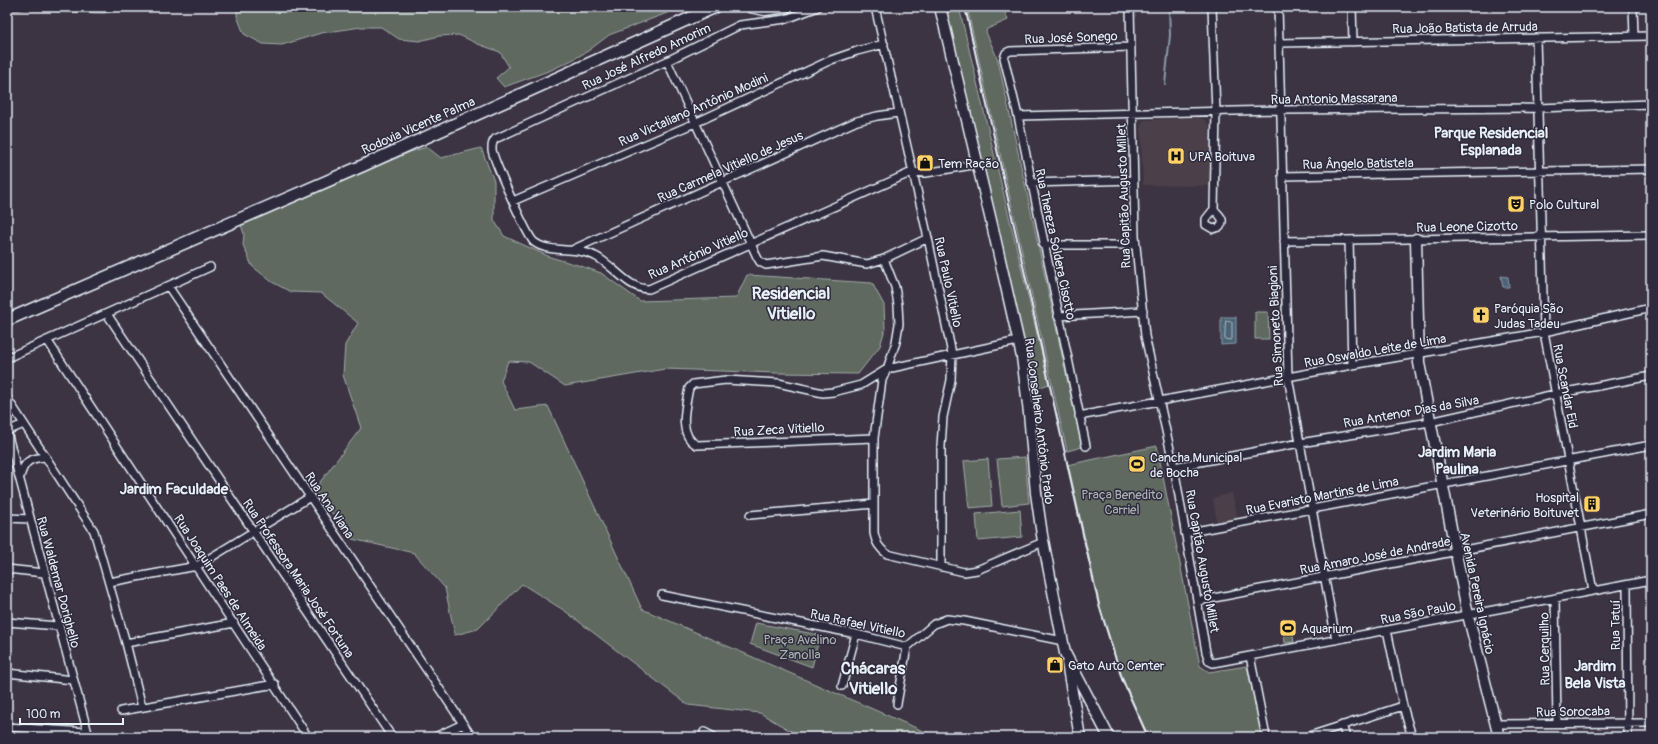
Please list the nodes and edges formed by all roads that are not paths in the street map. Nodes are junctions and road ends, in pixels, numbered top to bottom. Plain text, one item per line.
1 (720, 7) edge
2 (786, 7) edge
3 (818, 7) edge
4 (875, 7) edge
5 (940, 7) edge
6 (1130, 7) edge
7 (1212, 7) edge
8 (1278, 7) edge
9 (1352, 7) edge
10 (1633, 7) edge
11 (707, 8) edge
12 (755, 8) edge
13 (1634, 36) junction
14 (1651, 36) edge
15 (1536, 38) junction
16 (1353, 42) junction
17 (1279, 43) junction
18 (884, 44) junction
19 (1131, 47) junction
20 (1010, 51) joint
21 (667, 61) junction
22 (1651, 104) edge
23 (1537, 108) junction
24 (1281, 110) junction
25 (1216, 112) junction
26 (898, 113) junction
27 (1132, 113) junction
28 (1018, 116) junction
29 (695, 124) junction
30 (492, 144) joint
31 (978, 164) junction
32 (1651, 169) edge
33 (1539, 171) junction
34 (912, 172) junction
35 (1282, 176) junction
36 (1134, 180) junction
37 (722, 182) junction
38 (1031, 183) junction
39 (513, 201) junction
40 (1214, 208) dead end
41 (1651, 235) edge
42 (1541, 237) junction
43 (928, 238) junction
44 (1416, 239) junction
45 (1349, 240) junction
46 (1284, 241) junction
47 (751, 243) junction
48 (1044, 245) junction
49 (1135, 245) junction
50 (574, 250) junction
51 (884, 259) junction
52 (210, 267) dead end
53 (168, 286) junction
54 (1651, 308) edge
55 (1143, 311) junction
56 (107, 314) junction
57 (1058, 316) junction
58 (8, 319) edge
59 (1544, 332) junction
60 (47, 340) junction
61 (1018, 341) junction
62 (952, 354) junction
63 (1418, 354) junction
64 (7, 358) edge
65 (1352, 365) junction
66 (887, 369) junction
67 (1651, 376) edge
68 (1288, 377) junction
69 (1556, 394) junction
70 (7, 398) edge
71 (1161, 402) junction
72 (1079, 416) junction
73 (1430, 422) junction
74 (24, 424) junction
75 (7, 432) edge
76 (874, 438) junction
77 (1300, 443) junction
78 (1651, 445) edge
79 (1086, 446) dead end
80 (46, 457) junction
81 (1568, 461) junction
82 (1174, 467) junction
83 (20, 477) junction
84 (1442, 485) junction
85 (310, 497) junction
86 (874, 504) junction
87 (1312, 509) junction
88 (1651, 514) edge
89 (750, 515) dead end
90 (7, 518) edge
91 (30, 519) junction
92 (1581, 528) junction
93 (254, 532) junction
94 (1185, 533) junction
95 (1043, 542) junction
96 (1455, 552) junction
97 (197, 566) junction
98 (941, 567) junction
99 (7, 569) edge
100 (44, 573) junction
101 (1325, 576) junction
102 (1651, 580) edge
103 (109, 582) junction
104 (1627, 585) junction
105 (1593, 591) junction
106 (662, 595) dead end
107 (1555, 598) junction
108 (1198, 601) junction
109 (1468, 615) junction
110 (7, 622) edge
111 (234, 623) junction
112 (58, 626) junction
113 (1387, 630) junction
114 (856, 634) junction
115 (1336, 640) junction
116 (1063, 641) junction
117 (126, 643) junction
118 (907, 647) junction
119 (1065, 653) junction
120 (1250, 656) junction
121 (1213, 663) joint
122 (7, 673) edge
123 (73, 680) junction
124 (275, 684) junction
125 (842, 686) dead end
126 (1085, 692) junction
127 (1073, 698) junction
128 (897, 704) dead end
129 (1403, 706) junction
130 (142, 707) junction
131 (121, 711) dead end
132 (1628, 723) junction
133 (1651, 723) edge
134 (463, 724) junction
135 (1495, 724) junction
136 (1558, 724) junction
137 (1342, 725) junction
138 (7, 727) edge
139 (29, 729) junction
140 (704, 732) dead end
141 (88, 735) edge
142 (31, 737) edge
143 (308, 737) edge
144 (392, 737) edge
145 (435, 737) edge
146 (472, 737) edge
147 (714, 737) edge
148 (1080, 737) edge
149 (1109, 737) edge
150 (1266, 737) edge
151 (1306, 737) edge
152 (1346, 737) edge
153 (1412, 737) edge
154 (1499, 737) edge
155 (1628, 737) edge

1 - 11 main road
2 - 12 main road
3 - 21 street, Rua José Alfredo Amorim
4 - 18 street, Rua Paulo Vitiello
5 - 31 main road, Rua Conselheiro Antônio Prado
6 - 19 street, Rua Capitão Augusto Millet
7 - 25 street
8 - 17 street, Rua Simoneto Biagioni
9 - 16 street
10 - 13 street
11 - 58 main road, Rodovia Vicente Palma
13 - 14 street, Rua João Batista de Arruda
13 - 15 street, Rua João Batista de Arruda
15 - 16 street, Rua João Batista de Arruda
15 - 23 street, Rua Scandar Eid
16 - 17 street, Rua João Batista de Arruda
17 - 24 street, Rua Simoneto Biagioni
18 - 26 street, Rua Paulo Vitiello
18 - 29 street, Rua Victaliano Antônio Modini
19 - 20 street, Rua José Sonego
19 - 27 street, Rua Capitão Augusto Millet
20 - 28 street, Rua Thereza Soldera Cisotto
21 - 29 street
21 - 30 street, Rua José Alfredo Amorim
22 - 23 street, Rua Antonio Massarana
23 - 24 street, Rua Antonio Massarana
23 - 33 street, Rua Scandar Eid
24 - 25 street, Rua Antonio Massarana
24 - 35 street, Rua Simoneto Biagioni
25 - 27 street, Rua Antonio Massarana
25 - 40 street
26 - 34 street, Rua Paulo Vitiello
26 - 37 street, Rua Carmela Vitiello de Jesus
27 - 28 street, Rua Antonio Massarana
27 - 36 street, Rua Capitão Augusto Millet
28 - 38 street, Rua Thereza Soldera Cisotto
29 - 37 street
29 - 39 street, Rua Victaliano Antônio Modini
30 - 39 street, Rua Antônio Vitiello
31 - 34 street, Rua Antônio Vitiello
31 - 61 main road, Rua Conselheiro Antônio Prado
32 - 33 street, Rua Ângelo Batistela
33 - 35 street, Rua Ângelo Batistela
33 - 42 street, Rua Scandar Eid
34 - 43 street, Rua Paulo Vitiello
34 - 47 street, Rua Antônio Vitiello
35 - 46 street, Rua Simoneto Biagioni
36 - 38 street
36 - 49 street, Rua Capitão Augusto Millet
37 - 47 street
37 - 50 street, Rua Carmela Vitiello de Jesus
38 - 48 street, Rua Thereza Soldera Cisotto
39 - 50 street, Rua Antônio Vitiello
41 - 42 street, Rua Leone Cizotto
42 - 44 street, Rua Leone Cizotto
42 - 59 street, Rua Scandar Eid
43 - 51 street
43 - 62 street, Rua Paulo Vitiello
44 - 45 street, Rua Leone Cizotto
44 - 63 main road, Avenida Pereira Ignácio
45 - 46 street, Rua Leone Cizotto
45 - 65 street
46 - 68 street, Rua Simoneto Biagioni
47 - 50 street, Rua Antônio Vitiello
47 - 51 street
48 - 49 street
48 - 57 street, Rua Thereza Soldera Cisotto
49 - 55 street, Rua Capitão Augusto Millet
51 - 66 street
52 - 53 street
53 - 56 street
53 - 85 street, Rua Ana Viana
54 - 59 street, Rua Oswaldo Leite de Lima
55 - 57 street
55 - 71 street, Rua Capitão Augusto Millet
56 - 60 street
56 - 93 street, Rua Professora Maria José Fortuna
57 - 72 street, Rua Thereza Soldera Cisotto
59 - 63 street, Rua Oswaldo Leite de Lima
59 - 69 street, Rua Scandar Eid
60 - 64 street
60 - 97 street, Rua Joaquim Paes de Almeida
61 - 62 street
61 - 95 main road, Rua Conselheiro Antônio Prado
62 - 66 street
62 - 98 street, Rua Paulo Vitiello
63 - 65 street, Rua Oswaldo Leite de Lima
63 - 73 main road, Avenida Pereira Ignácio
65 - 68 street, Rua Oswaldo Leite de Lima
66 - 76 street
66 - 76 street, Rua Zeca Vitiello
67 - 69 street, Rua Antenor Dias da Silva
68 - 71 street, Rua Oswaldo Leite de Lima
68 - 77 street, Rua Simoneto Biagioni
69 - 73 street, Rua Antenor Dias da Silva
69 - 81 street, Rua Scandar Eid
70 - 74 street
71 - 72 street, Rua Oswaldo Leite de Lima
71 - 82 street, Rua Capitão Augusto Millet
72 - 79 street, Rua Thereza Soldera Cisotto
73 - 77 street, Rua Antenor Dias da Silva
73 - 84 main road, Avenida Pereira Ignácio
74 - 75 street
74 - 80 street
75 - 83 street, Rua Waldemar Dorighello
76 - 86 street
77 - 82 street, Rua Antenor Dias da Silva
77 - 87 street, Rua Simoneto Biagioni
78 - 81 street, Rua Evaristo Martins de Lima
80 - 83 street
80 - 103 street
81 - 84 street, Rua Evaristo Martins de Lima
81 - 92 street, Rua Scandar Eid
82 - 94 street, Rua Capitão Augusto Millet
83 - 91 street, Rua Waldemar Dorighello
84 - 87 street, Rua Evaristo Martins de Lima
84 - 96 main road, Avenida Pereira Ignácio
85 - 93 street
85 - 134 street, Rua Ana Viana
86 - 89 street
86 - 98 street
87 - 94 street, Rua Evaristo Martins de Lima
87 - 101 street, Rua Simoneto Biagioni
88 - 92 street, Rua Amaro José de Andrade
90 - 91 street
91 - 100 street, Rua Waldemar Dorighello
92 - 96 street, Rua Amaro José de Andrade
92 - 105 street, Rua Scandar Eid
93 - 97 street
93 - 144 street, Rua Professora Maria José Fortuna
94 - 108 street, Rua Capitão Augusto Millet
95 - 98 street
95 - 116 main road, Rua Conselheiro Antônio Prado
96 - 101 street, Rua Amaro José de Andrade
96 - 109 main road, Avenida Pereira Ignácio
97 - 103 street
97 - 111 street, Rua Joaquim Paes de Almeida
99 - 100 street
100 - 112 street, Rua Waldemar Dorighello
101 - 108 street, Rua Amaro José de Andrade
101 - 115 street, Rua Simoneto Biagioni
102 - 104 street, Rua São Paulo
103 - 117 street
104 - 105 street, Rua São Paulo
104 - 132 street, Rua Tatuí
105 - 107 street, Rua São Paulo
106 - 114 street, Rua Rafael Vitiello
107 - 109 street, Rua São Paulo
107 - 136 street, Rua Cerquilho
108 - 121 street, Rua Capitão Augusto Millet
109 - 113 street, Rua São Paulo
109 - 135 main road, Avenida Pereira Ignácio
110 - 112 street
111 - 117 street
111 - 124 street, Rua Joaquim Paes de Almeida
112 - 123 street, Rua Waldemar Dorighello
113 - 115 street, Rua São Paulo
113 - 129 street
114 - 118 street, Rua Rafael Vitiello
114 - 125 street
115 - 120 street, Rua São Paulo
116 - 118 street, Rua Rafael Vitiello
116 - 119 main road, Rua Conselheiro Antônio Prado
117 - 130 street
118 - 128 street
119 - 126 main road, Rua Conselheiro Antônio Prado
119 - 127 main road
120 - 121 street, Rua São Paulo
120 - 150 street
122 - 123 street
123 - 141 street, Rua Waldemar Dorighello
124 - 130 street
124 - 143 street, Rua Joaquim Paes de Almeida
126 - 127 main road
126 - 149 main road, Rua Conselheiro Antônio Prado
127 - 148 main road
129 - 137 street
129 - 153 street
130 - 131 street
132 - 133 street, Rua Sorocaba
132 - 136 street, Rua Sorocaba
132 - 155 street, Rua Tatuí
134 - 145 street
134 - 146 street, Rua Ana Viana
135 - 136 street, Rua Sorocaba
135 - 154 main road, Avenida Pereira Ignácio
137 - 151 street
137 - 152 street
138 - 139 street
139 - 141 street
139 - 142 street
140 - 147 street

